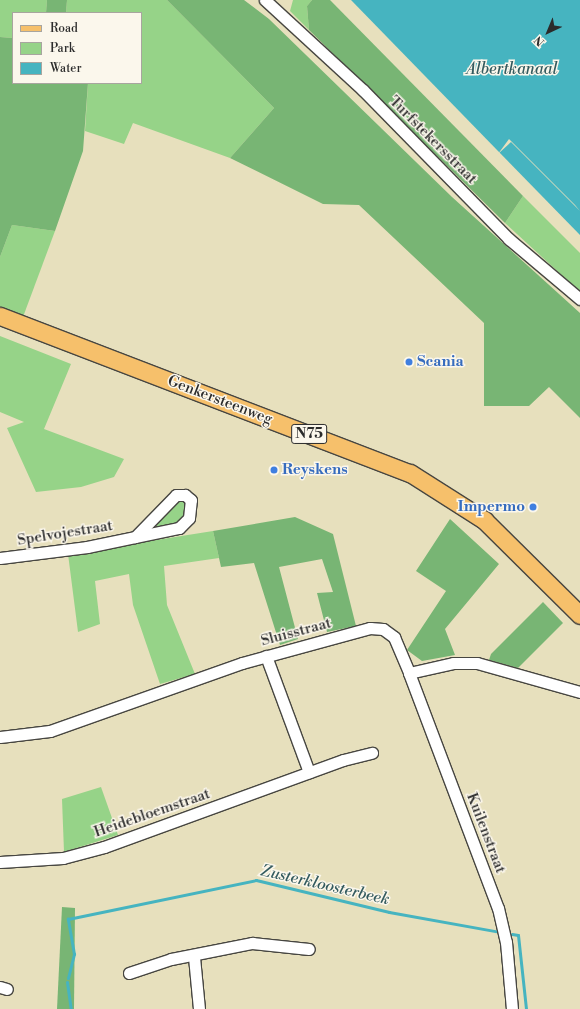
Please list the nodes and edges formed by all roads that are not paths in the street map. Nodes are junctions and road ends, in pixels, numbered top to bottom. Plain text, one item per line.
1 (265, 0) edge
2 (580, 299) edge
3 (0, 316) edge
4 (135, 536) junction
5 (0, 558) edge
6 (580, 615) edge
7 (266, 656) junction
8 (409, 673) junction
9 (580, 692) edge
10 (0, 737) edge
11 (372, 753) dead end
12 (309, 772) junction
13 (0, 862) edge
14 (309, 949) dead end
15 (194, 957) junction
16 (129, 973) dead end
17 (199, 1009) edge
18 (512, 1009) edge

1 - 2 street, Turfstekersstraat
3 - 6 main road, Genkersteenweg / N75
4 - 4 street, Spelvojestraat
4 - 5 street, Spelvojestraat
7 - 8 street, Sluisstraat
7 - 10 street, Sluisstraat
7 - 12 street
8 - 9 street
8 - 18 street, Kuilenstraat
11 - 12 street, Heidebloemstraat
12 - 13 street, Heidebloemstraat
14 - 15 street
15 - 16 street
15 - 17 street

